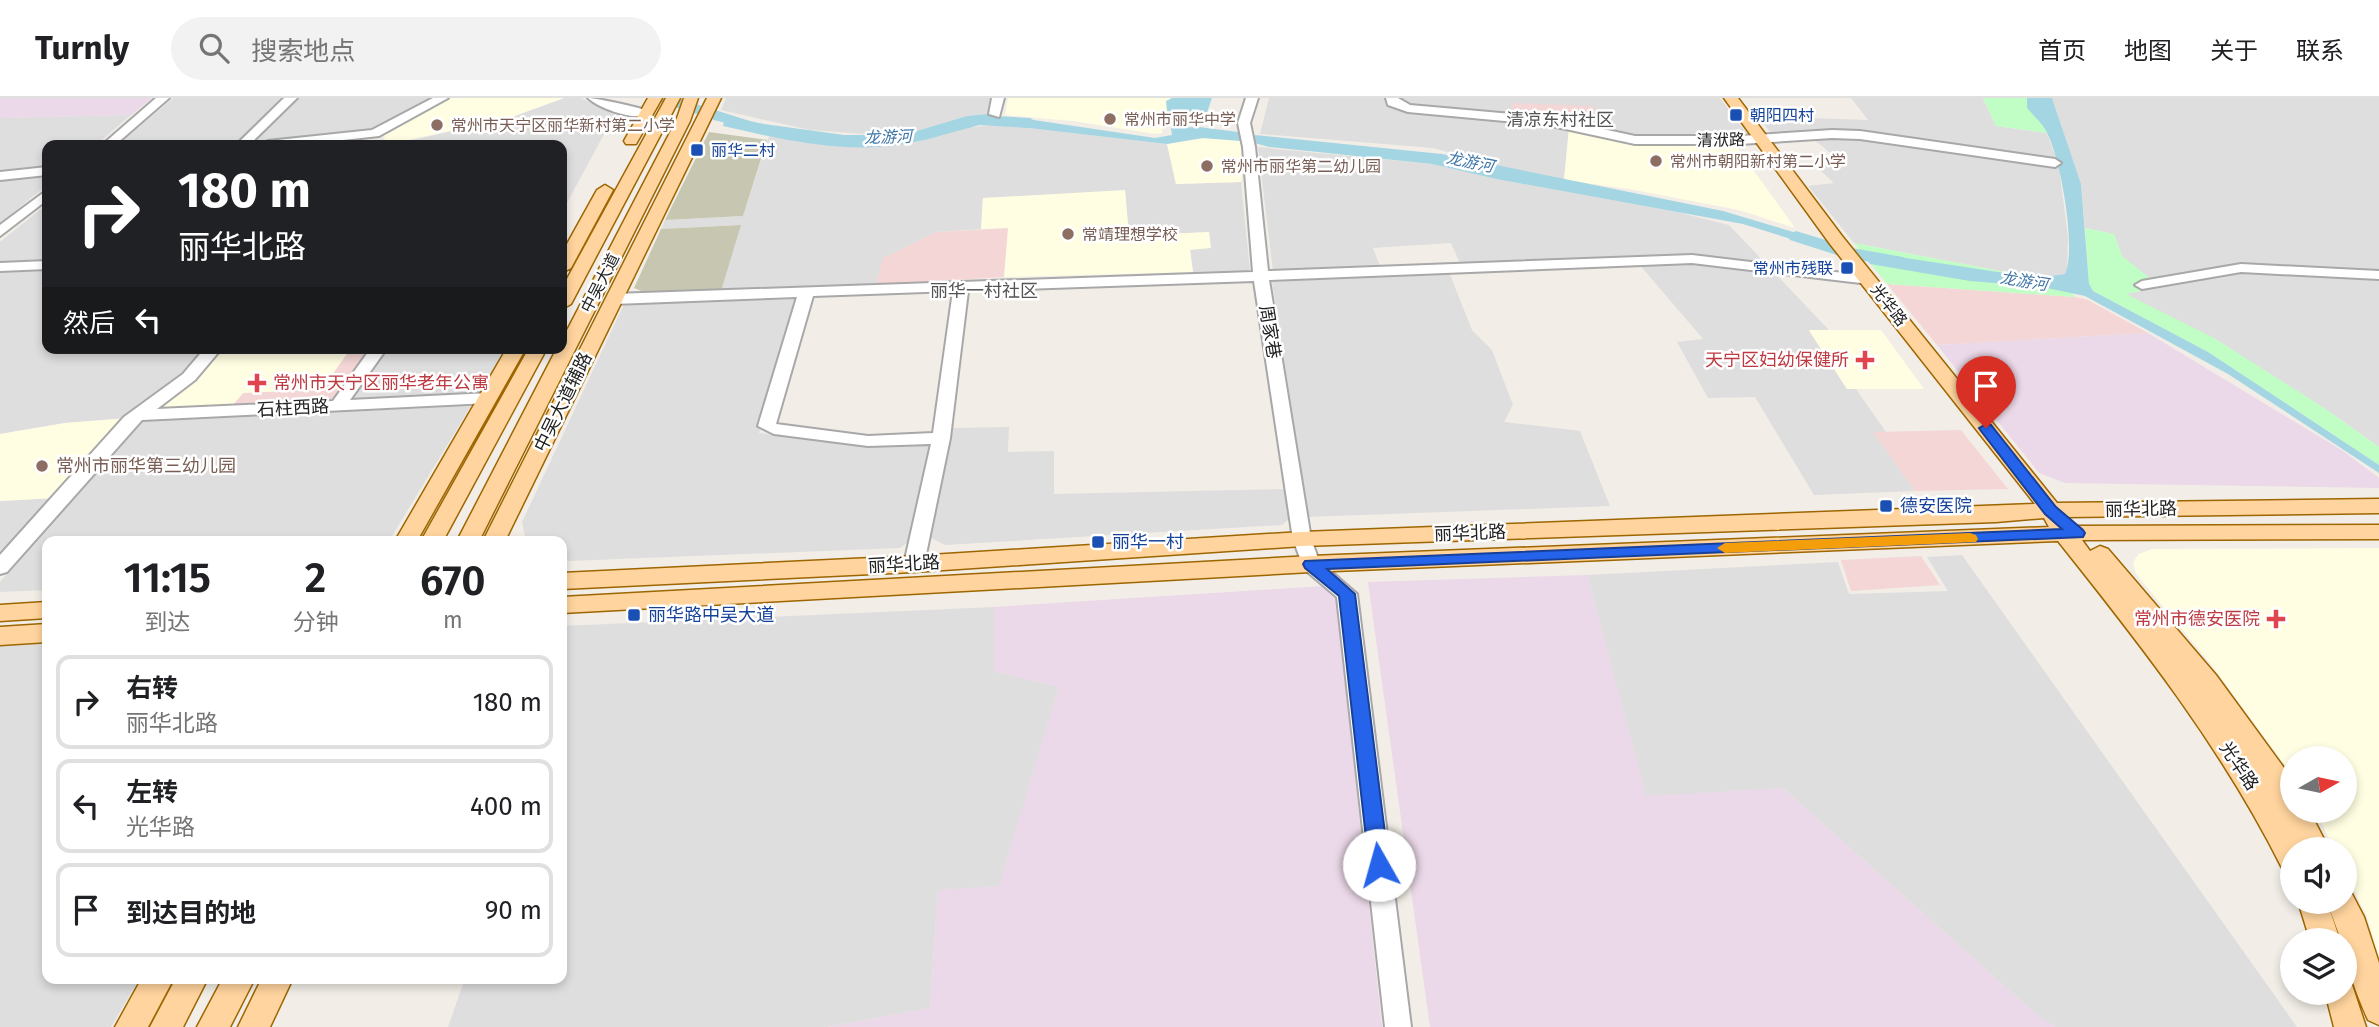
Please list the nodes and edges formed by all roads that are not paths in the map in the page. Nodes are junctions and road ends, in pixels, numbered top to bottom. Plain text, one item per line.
1 (163, 98) edge
2 (291, 98) edge
3 (442, 98) edge
4 (594, 98) edge
5 (998, 98) edge
6 (1252, 98) edge
7 (1392, 98) edge
8 (1731, 98) edge
9 (688, 104) edge
10 (647, 113) junction
11 (995, 114) dead end
12 (375, 139) edge
13 (1763, 139) junction
14 (114, 140) edge
15 (247, 140) edge
16 (357, 140) edge
17 (632, 154) junction
18 (663, 159) junction
19 (2055, 163) dead end
20 (42, 172) edge
21 (614, 173) dead end
22 (0, 176) edge
23 (42, 198) edge
24 (655, 215) junction
25 (631, 222) junction
26 (0, 232) edge
27 (42, 265) edge
28 (0, 267) edge
29 (568, 270) edge
30 (2379, 275) edge
31 (1261, 276) junction
32 (1869, 280) junction
33 (2142, 285) dead end
34 (961, 287) junction
35 (806, 293) junction
36 (614, 299) junction
37 (603, 321) junction
38 (567, 334) edge
39 (567, 347) edge
40 (209, 354) edge
41 (375, 354) edge
42 (514, 354) edge
43 (535, 354) edge
44 (562, 354) edge
45 (564, 354) edge
46 (560, 361) junction
47 (487, 401) junction
48 (338, 405) junction
49 (139, 415) junction
50 (941, 438) junction
51 (486, 441) junction
52 (509, 462) junction
53 (2379, 506) edge
54 (2147, 509) junction
55 (448, 510) junction
56 (2051, 510) junction
57 (483, 513) junction
58 (507, 514) junction
59 (2379, 532) edge
60 (2166, 533) junction
61 (2071, 534) junction
62 (413, 536) edge
63 (415, 536) edge
64 (446, 536) edge
65 (461, 536) edge
66 (471, 536) edge
67 (496, 536) edge
68 (510, 536) edge
69 (1302, 539) junction
70 (914, 564) junction
71 (1311, 564) junction
72 (0, 567) edge
73 (567, 575) edge
74 (605, 579) junction
75 (567, 581) edge
76 (603, 603) junction
77 (567, 605) edge
78 (42, 610) edge
79 (567, 611) edge
80 (0, 613) edge
81 (42, 633) edge
82 (0, 636) edge
83 (2280, 784) edge
84 (2282, 837) edge
85 (2348, 914) edge
86 (156, 984) edge
87 (190, 984) edge
88 (237, 984) edge
89 (275, 984) edge
90 (2344, 1005) edge
91 (2379, 1010) edge
92 (131, 1027) edge
93 (166, 1027) edge
94 (213, 1027) edge
95 (254, 1027) edge
96 (1398, 1027) edge
97 (2350, 1027) edge

1 - 14 street
2 - 15 street
3 - 12 street
4 - 10 street
5 - 11 street
6 - 31 street, 周家巷
7 - 13 street, 清洑路
8 - 13 main road, 光华路
9 - 10 main road
9 - 17 main road, 中吴大道
9 - 18 main road, 中吴大道
9 - 24 main road, 中吴大道辅路
10 - 17 main road
12 - 16 street
13 - 19 street, 清洑路
13 - 32 main road, 光华路
17 - 25 main road
17 - 29 main road, 中吴大道
18 - 24 main road
18 - 25 main road, 中吴大道
20 - 22 street
21 - 29 main road
23 - 26 street
24 - 36 main road, 中吴大道辅路
25 - 39 main road, 中吴大道
27 - 28 street
29 - 38 main road
30 - 33 street
31 - 32 street
31 - 34 street
31 - 69 street, 周家巷
32 - 56 main road, 光华路
34 - 35 street
34 - 50 street
35 - 36 street
35 - 50 street
36 - 37 main road, 中吴大道辅路
37 - 46 main road
37 - 58 main road, 中吴大道辅路
40 - 49 street
41 - 48 street
42 - 47 main road
43 - 51 main road
44 - 46 main road
45 - 46 main road, 中吴大道
46 - 52 main road, 中吴大道
47 - 48 street, 石柱西路
47 - 51 main road
47 - 62 main road
48 - 49 street, 石柱西路
49 - 72 street
50 - 70 street
51 - 55 main road
52 - 57 main road, 中吴大道
52 - 58 main road
53 - 54 main road, 丽华北路
54 - 56 main road, 丽华北路
54 - 60 main road
55 - 63 main road
55 - 64 main road
56 - 61 main road, 光华路
56 - 69 main road, 丽华北路
57 - 65 main road
57 - 66 main road, 中吴大道
58 - 67 main road, 中吴大道辅路
58 - 68 main road
59 - 60 main road, 丽华北路
60 - 61 main road, 丽华北路
61 - 71 main road, 丽华北路
61 - 83 main road, 光华路
61 - 84 main road, 光华路
69 - 70 main road, 丽华北路
69 - 71 street, 周家巷
70 - 74 main road, 丽华北路
71 - 76 main road, 丽华北路
71 - 96 street
73 - 74 main road
74 - 75 main road, 丽华北路
76 - 77 main road, 丽华北路
76 - 79 main road
78 - 80 main road
81 - 82 main road
85 - 91 main road
86 - 92 main road
87 - 93 main road
88 - 94 main road
89 - 95 main road
90 - 97 main road

